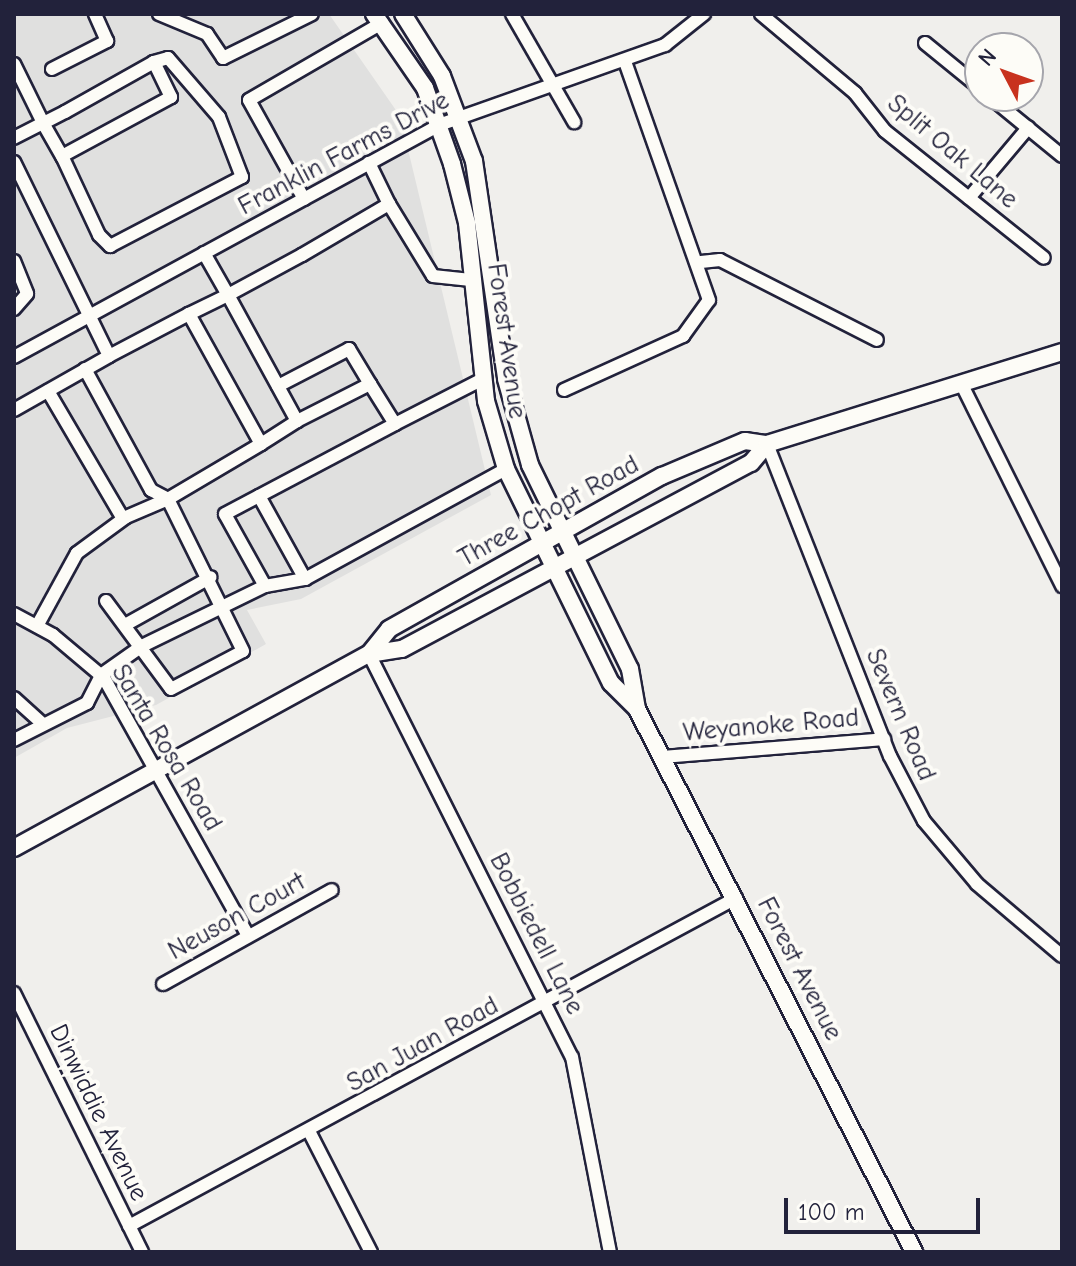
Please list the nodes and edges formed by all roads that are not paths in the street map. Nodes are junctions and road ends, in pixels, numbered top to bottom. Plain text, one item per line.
1 (95, 14) edge
2 (159, 14) edge
3 (312, 14) edge
4 (403, 14) edge
5 (512, 14) edge
6 (704, 14) edge
7 (761, 14) edge
8 (378, 18) edge
9 (925, 43) dead end
10 (625, 61) junction
11 (154, 62) junction
12 (14, 64) edge
13 (52, 69) dead end
14 (964, 75) edge
15 (559, 85) junction
16 (1008, 112) edge
17 (459, 116) junction
18 (574, 122) dead end
19 (43, 123) junction
20 (439, 125) junction
21 (1028, 128) junction
22 (14, 138) edge
23 (62, 156) junction
24 (1062, 156) edge
25 (14, 162) edge
26 (369, 163) junction
27 (969, 198) junction
28 (304, 199) junction
29 (389, 204) junction
30 (204, 253) junction
31 (1044, 258) dead end
32 (14, 261) edge
33 (701, 262) junction
34 (471, 280) junction
35 (228, 295) junction
36 (14, 309) edge
37 (189, 314) junction
38 (89, 316) junction
39 (877, 340) dead end
40 (1062, 352) edge
41 (109, 356) junction
42 (14, 357) edge
43 (85, 369) junction
44 (483, 379) junction
45 (961, 383) junction
46 (370, 384) junction
47 (278, 386) junction
48 (564, 390) dead end
49 (48, 391) junction
50 (14, 410) edge
51 (297, 421) junction
52 (395, 424) junction
53 (261, 444) junction
54 (767, 444) junction
55 (506, 469) junction
56 (259, 496) junction
57 (168, 499) junction
58 (123, 519) junction
59 (561, 532) junction
60 (540, 543) junction
61 (572, 554) junction
62 (552, 565) junction
63 (211, 577) junction
64 (305, 579) junction
65 (265, 586) junction
66 (1062, 586) edge
67 (106, 601) dead end
68 (224, 601) junction
69 (14, 614) edge
70 (125, 625) junction
71 (37, 626) junction
72 (142, 646) junction
73 (369, 654) junction
74 (101, 675) junction
75 (14, 698) edge
76 (637, 709) junction
77 (41, 722) junction
78 (884, 739) junction
79 (14, 740) edge
80 (662, 757) junction
81 (156, 769) junction
82 (14, 848) edge
83 (332, 890) dead end
84 (736, 898) junction
85 (248, 936) junction
86 (1062, 956) edge
87 (163, 984) dead end
88 (14, 993) edge
89 (545, 1002) junction
90 (310, 1133) junction
91 (129, 1226) junction
92 (142, 1252) edge
93 (371, 1252) edge
94 (610, 1252) edge
95 (914, 1252) edge

1 - 13 street
2 - 3 street
4 - 17 main road, Forest Avenue
5 - 15 street
6 - 10 street, Franklin Farms Drive
7 - 27 street, Split Oak Lane
8 - 20 main road, Forest Avenue
8 - 28 street
9 - 14 street
10 - 15 street, Franklin Farms Drive
10 - 33 street
11 - 19 street
11 - 23 street
11 - 23 street
12 - 19 street
15 - 17 street, Franklin Farms Drive
15 - 18 street
16 - 21 street
17 - 20 street, Franklin Farms Drive
17 - 59 main road, Forest Avenue
19 - 22 street
19 - 23 street
20 - 26 street, Franklin Farms Drive
20 - 34 main road, Forest Avenue
21 - 24 street
21 - 27 street
25 - 38 street
26 - 28 street, Franklin Farms Drive
26 - 29 street
27 - 31 street, Split Oak Lane
28 - 30 street, Franklin Farms Drive
29 - 34 street
29 - 35 street
30 - 35 street
30 - 38 street, Franklin Farms Drive
32 - 36 street
33 - 39 street
33 - 48 street
34 - 44 main road, Forest Avenue
35 - 37 street
35 - 47 street
37 - 41 street
37 - 53 street
38 - 41 street
38 - 42 street, Franklin Farms Drive
40 - 45 main road, Three Chopt Road
41 - 43 street
43 - 49 street
43 - 57 street
44 - 52 street
44 - 55 main road, Forest Avenue
45 - 54 main road, Three Chopt Road
45 - 66 street
46 - 47 street
46 - 51 street
46 - 52 street
47 - 51 street
49 - 50 street
49 - 58 street
51 - 53 street
52 - 56 street
53 - 57 street
54 - 59 main road, Three Chopt Road
54 - 61 main road, Three Chopt Road
54 - 78 street, Severn Road
55 - 60 main road, Forest Avenue
55 - 64 street
56 - 64 street
56 - 65 street
57 - 58 street
57 - 63 street
58 - 71 street
59 - 60 main road, Three Chopt Road
59 - 61 main road, Forest Avenue
60 - 62 main road, Forest Avenue
60 - 73 main road, Three Chopt Road
61 - 62 main road, Three Chopt Road
61 - 76 main road, Forest Avenue
62 - 73 main road, Three Chopt Road
62 - 76 main road, Forest Avenue
63 - 68 street
63 - 70 street
64 - 65 street
65 - 68 street
67 - 70 street
68 - 72 street
68 - 72 street
69 - 71 street, Santa Rosa Road
70 - 72 street
71 - 74 street, Santa Rosa Road
72 - 74 street
73 - 81 main road, Three Chopt Road
73 - 89 street, Bobbiedell Lane
74 - 77 street
74 - 81 street, Santa Rosa Road
75 - 77 street
76 - 80 main road, Forest Avenue
77 - 79 street
78 - 80 street, Weyanoke Road
78 - 86 street, Severn Road
80 - 84 main road, Forest Avenue
81 - 82 main road, Three Chopt Road
81 - 85 street, Santa Rosa Road
83 - 85 street, Neuson Court
84 - 89 street, San Juan Road
84 - 95 main road, Forest Avenue
85 - 87 street, Neuson Court
88 - 91 street, Dinwiddie Avenue
89 - 90 street, San Juan Road
89 - 94 street, Bobbiedell Lane
90 - 91 street, San Juan Road
90 - 93 street
91 - 92 street, Dinwiddie Avenue

